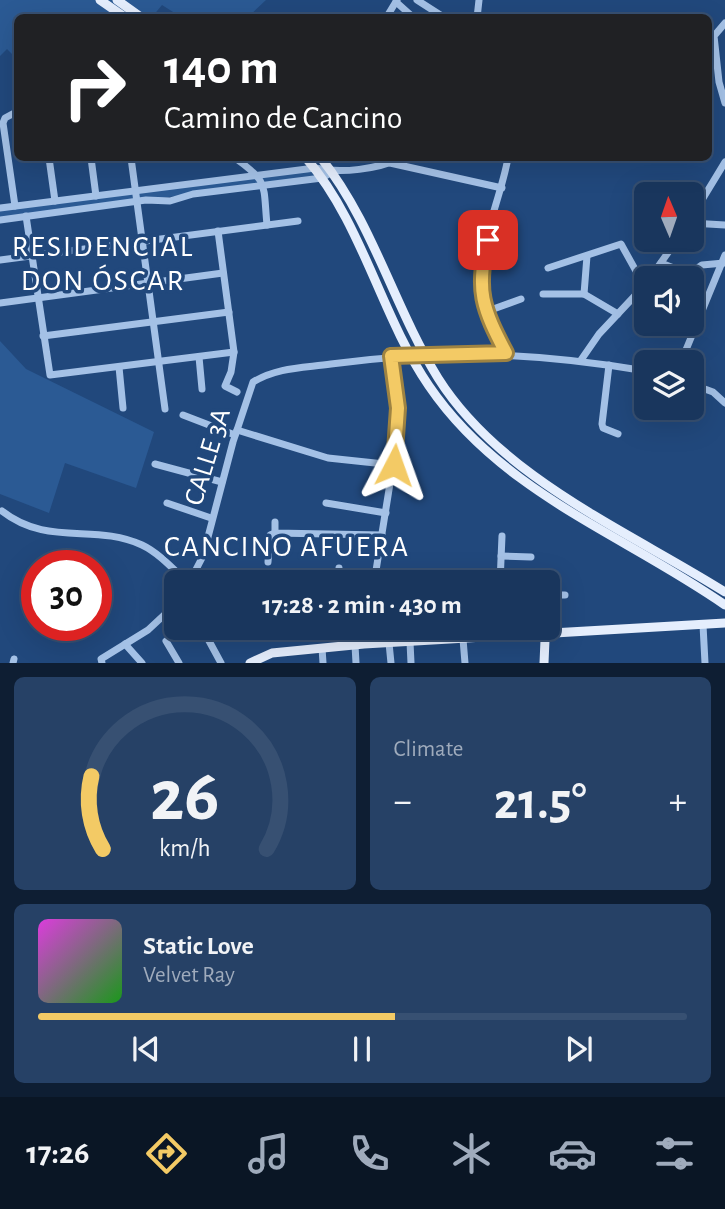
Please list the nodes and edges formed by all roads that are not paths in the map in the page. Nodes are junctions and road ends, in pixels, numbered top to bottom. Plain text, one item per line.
1 (100, 0) edge
2 (117, 0) edge
3 (417, 0) edge
4 (396, 1) edge
5 (120, 14) edge
6 (136, 14) edge
7 (410, 14) edge
8 (439, 14) edge
9 (725, 23) edge
10 (725, 103) edge
11 (14, 113) edge
12 (50, 161) edge
13 (90, 161) edge
14 (131, 161) edge
15 (239, 161) edge
16 (309, 161) edge
17 (323, 161) edge
18 (363, 161) edge
19 (374, 161) edge
20 (396, 161) edge
21 (405, 161) edge
22 (507, 161) edge
23 (725, 162) edge
24 (390, 163) junction
25 (9, 167) junction
26 (407, 167) junction
27 (315, 168) junction
28 (364, 168) junction
29 (0, 169) edge
30 (331, 172) junction
31 (259, 175) junction
32 (322, 178) junction
33 (263, 185) junction
34 (502, 188) junction
35 (135, 191) junction
36 (96, 196) junction
37 (704, 198) edge
38 (55, 201) junction
39 (137, 202) junction
40 (15, 206) junction
41 (0, 208) edge
42 (26, 216) junction
43 (0, 220) edge
44 (298, 221) dead end
45 (704, 222) edge
46 (267, 225) junction
47 (725, 225) edge
48 (218, 231) junction
49 (142, 241) junction
50 (669, 252) edge
51 (31, 256) junction
52 (587, 256) junction
53 (0, 260) edge
54 (724, 261) edge
55 (661, 263) junction
56 (659, 266) edge
57 (634, 267) edge
58 (548, 268) dead end
59 (223, 273) junction
60 (149, 283) junction
61 (584, 293) junction
62 (543, 294) dead end
63 (37, 297) junction
64 (634, 298) edge
65 (522, 299) dead end
66 (0, 303) edge
67 (704, 303) edge
68 (229, 312) junction
69 (485, 312) junction
70 (618, 314) junction
71 (154, 323) junction
72 (43, 337) junction
73 (234, 352) junction
74 (506, 353) junction
75 (424, 355) junction
76 (391, 356) junction
77 (411, 356) junction
78 (199, 357) junction
79 (581, 360) junction
80 (159, 362) junction
81 (609, 365) junction
82 (119, 367) junction
83 (634, 369) edge
84 (202, 389) dead end
85 (704, 389) edge
86 (237, 393) dead end
87 (724, 400) edge
88 (123, 408) dead end
89 (165, 409) dead end
90 (183, 415) dead end
91 (236, 432) junction
92 (618, 434) dead end
93 (155, 464) dead end
94 (394, 465) junction
95 (222, 482) junction
96 (167, 503) dead end
97 (326, 503) dead end
98 (2, 510) dead end
99 (386, 513) junction
100 (212, 518) junction
101 (275, 522) dead end
102 (275, 533) junction
103 (382, 535) junction
104 (502, 536) dead end
105 (501, 556) junction
106 (531, 557) dead end
107 (268, 562) dead end
108 (172, 570) edge
109 (195, 570) edge
110 (376, 570) edge
111 (500, 570) edge
112 (725, 592) edge
113 (560, 595) edge
114 (565, 595) dead end
115 (725, 606) edge
116 (164, 615) edge
117 (725, 623) edge
118 (703, 625) junction
119 (560, 632) edge
120 (209, 640) edge
121 (362, 640) edge
122 (445, 640) edge
123 (463, 640) edge
124 (545, 640) edge
125 (166, 641) dead end
126 (410, 642) junction
127 (389, 643) junction
128 (125, 644) junction
129 (360, 645) junction
130 (322, 648) junction
131 (272, 658) edge
132 (102, 663) edge
133 (142, 663) edge
134 (180, 663) edge
135 (221, 663) edge
136 (250, 663) edge
137 (323, 663) edge
138 (356, 663) edge
139 (391, 663) edge
140 (411, 663) edge
141 (465, 663) edge
142 (544, 663) edge
143 (705, 663) edge

1 - 5 main road
2 - 6 main road
3 - 8 street
4 - 7 street
9 - 10 street
11 - 25 street
12 - 38 street
13 - 36 street
14 - 35 street
15 - 31 street
16 - 27 main road
17 - 30 main road
18 - 28 street
19 - 24 street
19 - 28 street
20 - 24 street
21 - 26 street
22 - 34 street
23 - 37 street
24 - 26 street
25 - 29 street
25 - 40 street
26 - 34 street
27 - 30 street
27 - 31 street
27 - 32 main road
28 - 30 street
30 - 32 street
30 - 75 main road
31 - 33 street
31 - 35 street
32 - 33 street
32 - 77 main road
33 - 39 street
33 - 46 street
34 - 69 street
35 - 36 street
35 - 39 street
36 - 38 street
38 - 40 street
39 - 42 street
39 - 49 street
40 - 41 street
42 - 43 street
42 - 51 street
44 - 46 street
45 - 47 street
46 - 48 street
48 - 49 street
48 - 59 street
49 - 51 street
49 - 60 street
50 - 55 street
51 - 53 street
51 - 63 street
52 - 57 street
52 - 58 street
52 - 61 street
54 - 55 street
54 - 67 street
55 - 56 street
59 - 60 street
59 - 68 street
60 - 63 street
60 - 71 street
61 - 62 street
61 - 70 street
63 - 66 street
63 - 72 street
64 - 70 street
65 - 69 street
68 - 71 street
68 - 73 street
69 - 74 street
70 - 79 street
71 - 72 street
71 - 80 street
72 - 82 street
73 - 78 street
73 - 86 street
74 - 75 street
74 - 79 street
75 - 77 street
75 - 112 main road
76 - 77 street
76 - 91 street, CALLE 3A
76 - 94 street
77 - 115 main road
78 - 80 street
78 - 84 street
79 - 81 street
80 - 82 street
80 - 89 street
81 - 83 street
81 - 92 street
82 - 88 street
85 - 87 street
90 - 91 street
91 - 94 street
91 - 95 street, CALLE 3A
93 - 95 street
94 - 99 street
95 - 100 street, CALLE 3A
96 - 100 street
97 - 99 street
98 - 108 street
99 - 103 street
100 - 109 street, CALLE 3A
101 - 102 street
102 - 103 street
102 - 107 street
103 - 110 street
104 - 105 street
105 - 106 street
105 - 111 street
113 - 114 street
116 - 128 street
117 - 118 main road
118 - 119 main road
118 - 143 street
120 - 135 street
121 - 129 street
122 - 126 main road
123 - 141 street
124 - 142 main road
125 - 134 street
126 - 127 main road
126 - 140 street
127 - 129 main road
127 - 139 street
128 - 132 street
128 - 133 street
129 - 130 main road
129 - 138 street
130 - 131 main road
130 - 137 street
131 - 136 main road

